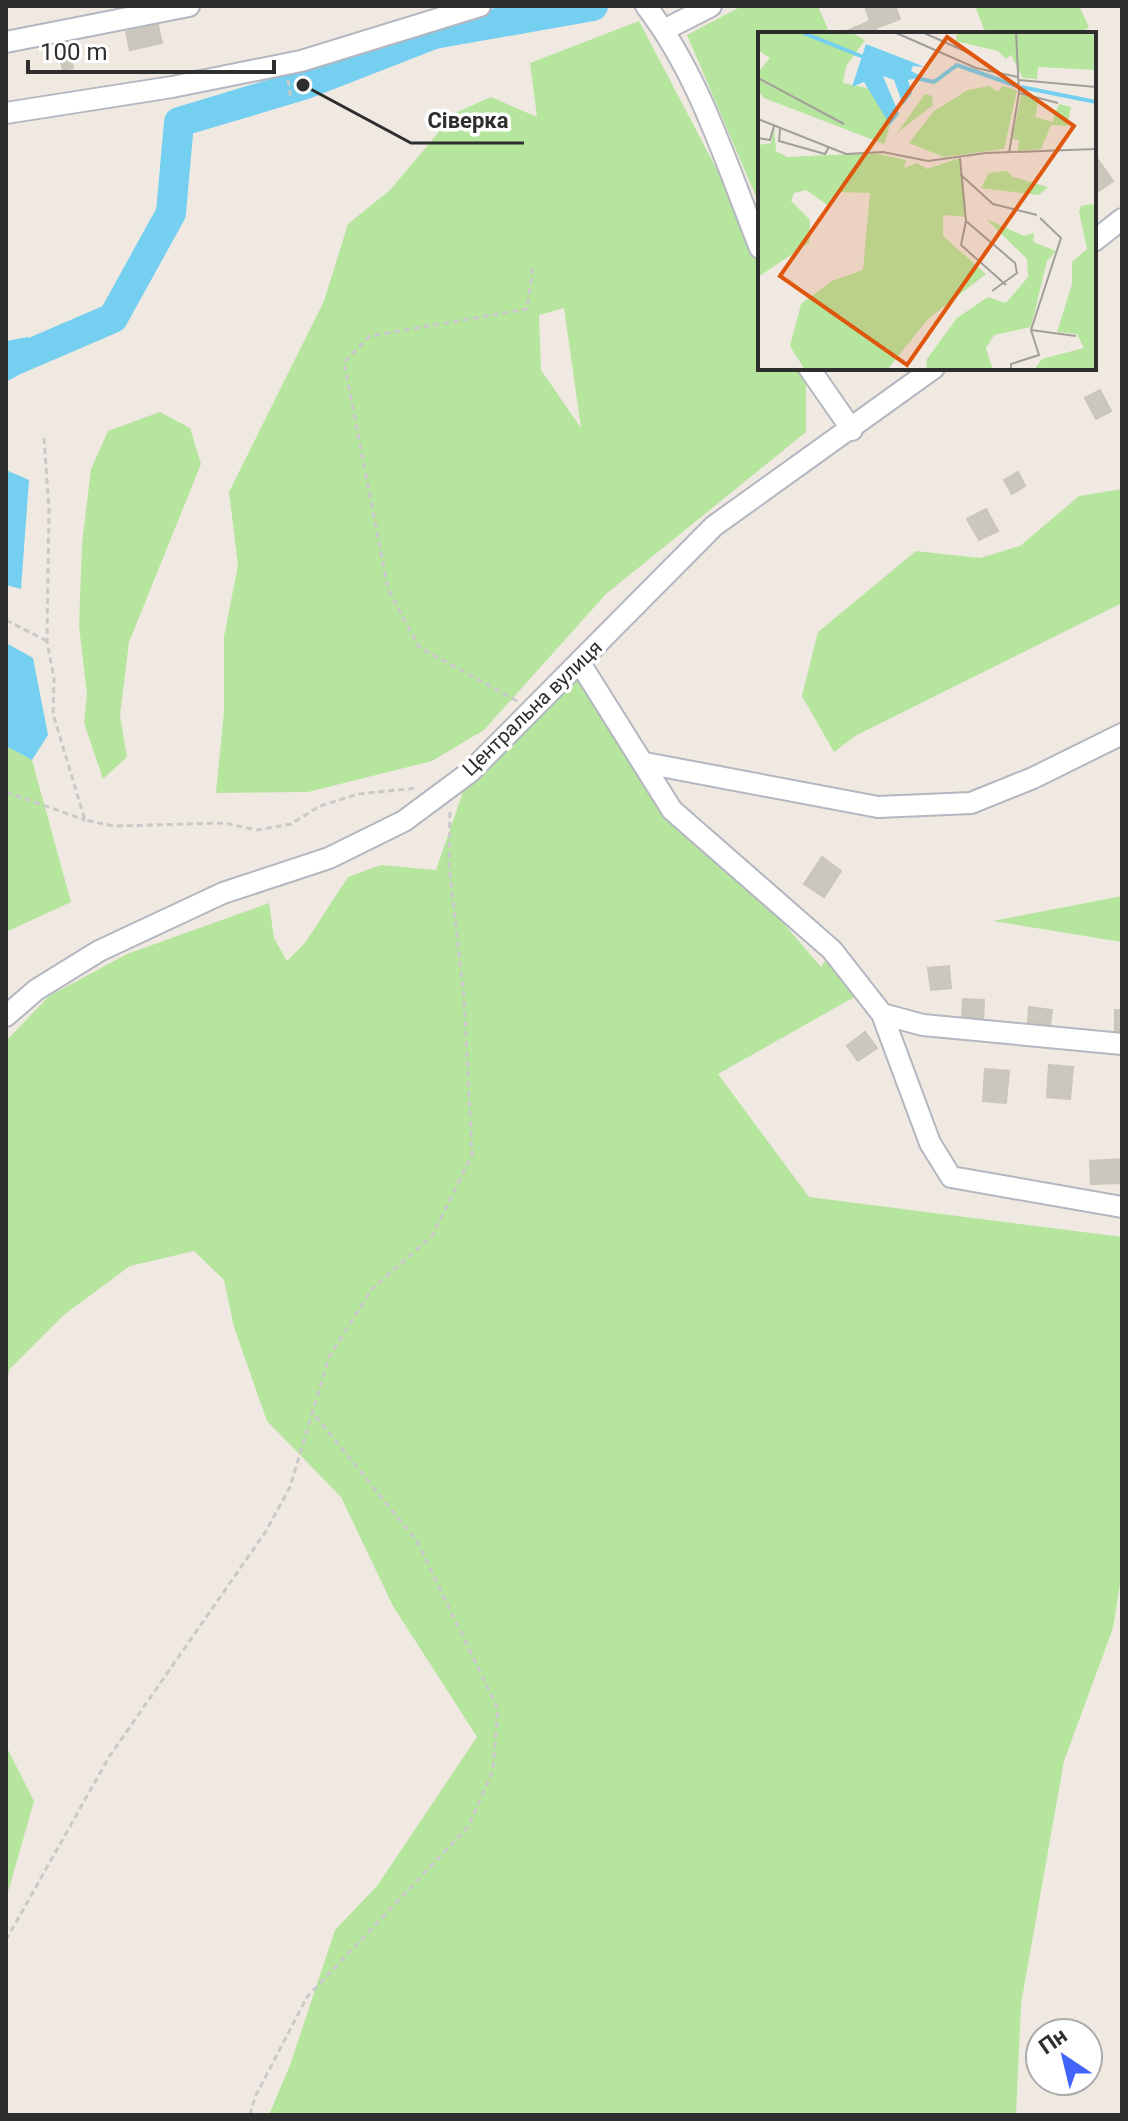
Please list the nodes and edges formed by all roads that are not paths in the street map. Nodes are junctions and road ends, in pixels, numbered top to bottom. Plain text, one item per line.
1 (189, 6) edge
2 (480, 6) edge
3 (646, 6) edge
4 (711, 6) edge
5 (664, 30) junction
6 (6, 42) edge
7 (6, 113) edge
8 (1122, 219) edge
9 (1096, 239) edge
10 (758, 243) edge
11 (810, 370) edge
12 (931, 370) edge
13 (852, 430) junction
14 (580, 663) junction
15 (1122, 734) edge
16 (645, 763) junction
17 (882, 1014) junction
18 (6, 1016) edge
19 (1122, 1044) edge
20 (1122, 1207) edge

1 - 6 street
2 - 7 street
3 - 5 street
4 - 5 street
5 - 10 street
8 - 9 street
11 - 13 street
12 - 13 street, Центральна вулиця
13 - 14 street, Центральна вулиця
14 - 16 street
14 - 18 street, Центральна вулиця
15 - 16 street
16 - 17 street
17 - 19 street
17 - 20 street

